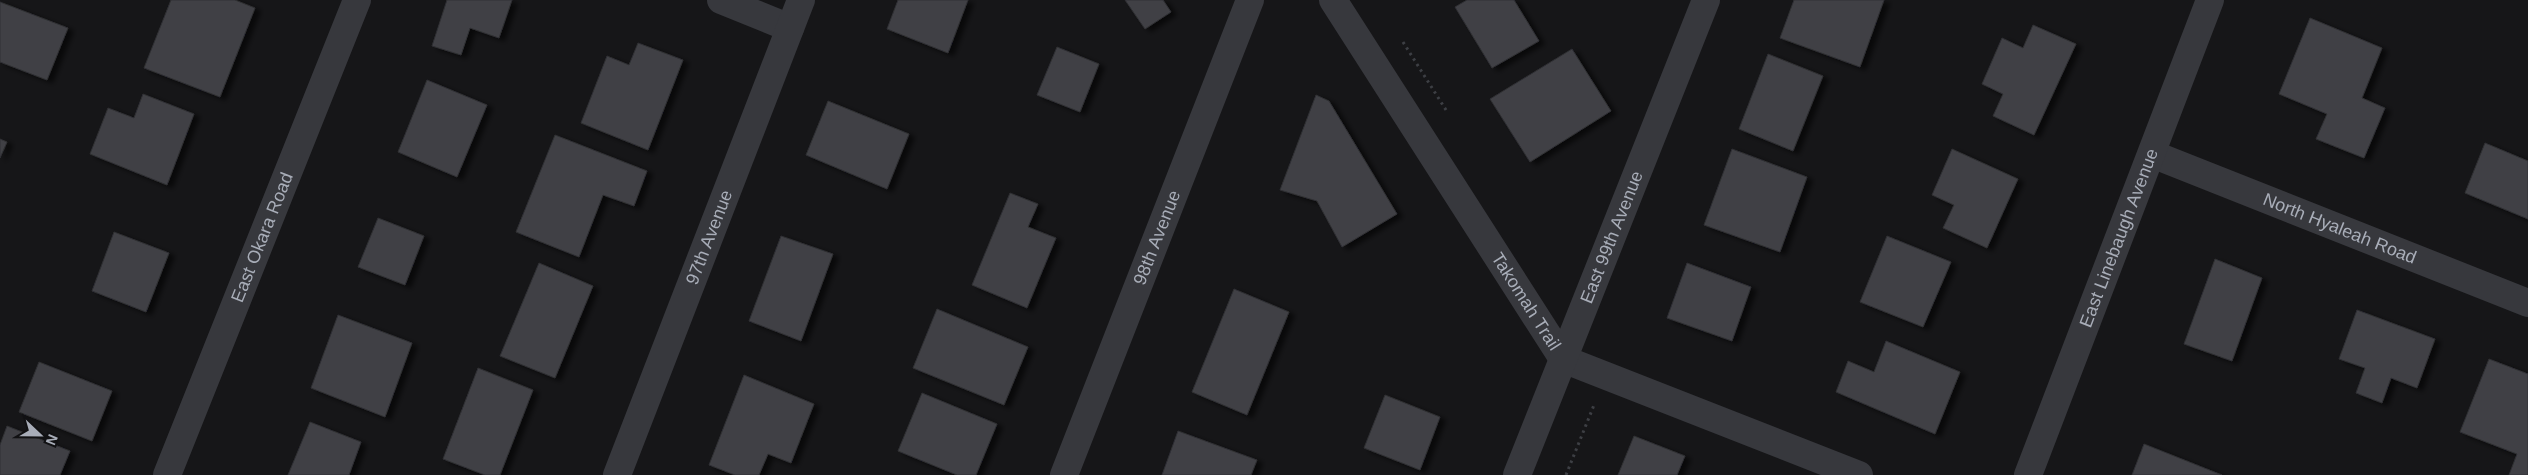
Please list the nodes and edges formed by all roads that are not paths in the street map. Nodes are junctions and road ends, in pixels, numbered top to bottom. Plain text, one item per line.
1 (357, 0) edge
2 (721, 0) edge
3 (801, 0) edge
4 (1250, 0) edge
5 (1333, 0) edge
6 (1706, 0) edge
7 (2210, 0) edge
8 (790, 28) junction
9 (2152, 154) junction
10 (2528, 304) edge
11 (1563, 359) junction
12 (167, 475) edge
13 (617, 475) edge
14 (1064, 475) edge
15 (1517, 475) edge
16 (1859, 475) edge
17 (2028, 475) edge

1 - 12 street, East Okara Road
2 - 8 street
3 - 8 street, 97th Avenue
4 - 14 street, 98th Avenue
5 - 11 street, Takomah Trail
6 - 11 street, East 99th Avenue
7 - 9 street, East Linebaugh Avenue
8 - 13 street, 97th Avenue
9 - 10 street, North Hyaleah Road
9 - 17 street, East Linebaugh Avenue
11 - 15 street, East 99th Avenue
11 - 16 street, Takomah Trail

